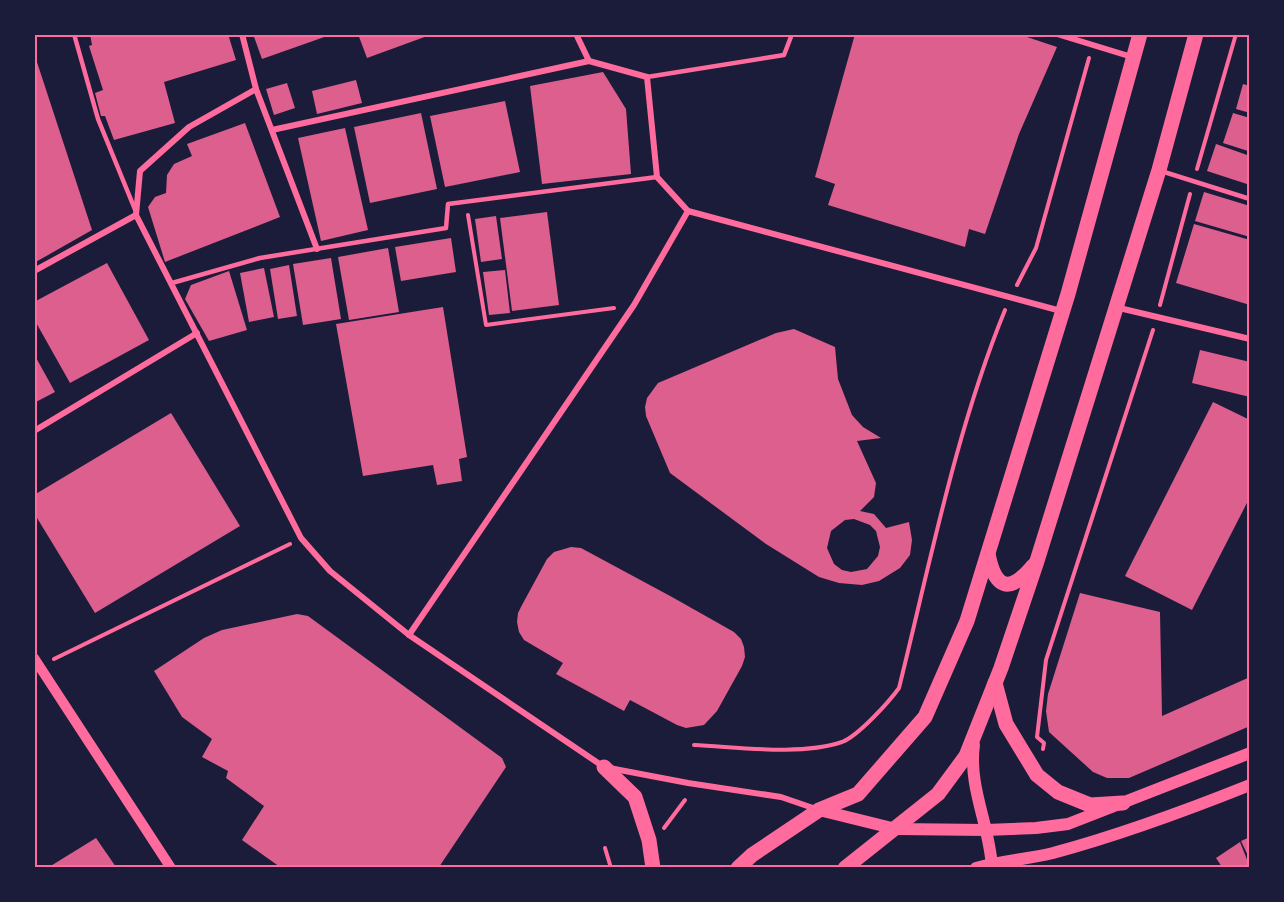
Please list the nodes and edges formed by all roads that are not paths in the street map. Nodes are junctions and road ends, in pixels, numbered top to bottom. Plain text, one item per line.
1 (74, 34) edge
2 (242, 34) edge
3 (576, 34) edge
4 (792, 34) edge
5 (1057, 34) edge
6 (1140, 34) edge
7 (1196, 34) edge
8 (1133, 57) junction
9 (589, 61) junction
10 (647, 77) junction
11 (256, 89) junction
12 (272, 130) junction
13 (1159, 170) junction
14 (657, 177) junction
15 (1250, 199) edge
16 (688, 211) junction
17 (136, 215) junction
18 (317, 249) junction
19 (34, 271) edge
20 (172, 283) junction
21 (1115, 307) junction
22 (1063, 312) junction
23 (197, 333) junction
24 (1250, 339) edge
25 (34, 431) edge
26 (988, 553) junction
27 (1037, 561) junction
28 (409, 635) junction
29 (37, 662) edge
30 (995, 683) junction
31 (977, 726) junction
32 (1250, 753) edge
33 (604, 767) junction
34 (1250, 785) edge
35 (1124, 803) junction
36 (819, 810) junction
37 (896, 829) junction
38 (986, 830) junction
39 (992, 865) edge
40 (171, 867) edge
41 (653, 867) edge
42 (738, 867) edge
43 (845, 867) edge
44 (976, 867) edge

1 - 17 lane
2 - 11 street
3 - 9 street
4 - 10 lane
5 - 8 street
6 - 8 main road
7 - 13 main road
8 - 22 main road
9 - 10 street
9 - 12 street
10 - 14 street
11 - 12 street
11 - 17 street
12 - 18 street
13 - 15 lane
13 - 21 main road
14 - 16 street
14 - 18 lane
16 - 22 street
16 - 28 street
17 - 19 street
17 - 20 street
18 - 20 lane
20 - 23 street
21 - 24 street
21 - 27 main road
22 - 26 main road
23 - 25 street
23 - 28 street
26 - 27 main road
26 - 36 main road
27 - 30 main road
28 - 33 street
29 - 40 street
30 - 31 main road
30 - 35 main road
31 - 37 main road
31 - 38 main road
32 - 35 main road
33 - 36 street
33 - 41 main road
34 - 39 main road
35 - 38 main road
36 - 37 main road
36 - 42 main road
37 - 38 main road
37 - 43 main road
38 - 39 main road
39 - 44 main road

